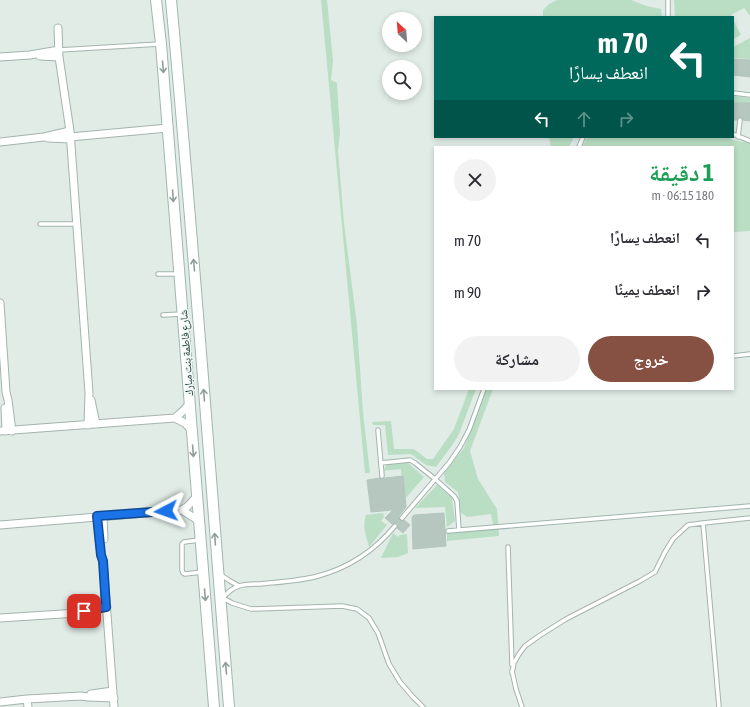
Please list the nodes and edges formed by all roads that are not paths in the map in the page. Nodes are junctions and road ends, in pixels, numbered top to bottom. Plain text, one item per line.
1 (156, 0) edge
2 (171, 0) edge
3 (668, 0) edge
4 (668, 16) edge
5 (58, 28) dead end
6 (161, 44) junction
7 (59, 53) junction
8 (0, 57) edge
9 (734, 93) edge
10 (750, 95) edge
11 (740, 120) dead end
12 (168, 128) junction
13 (734, 135) edge
14 (70, 136) junction
15 (738, 137) junction
16 (750, 141) edge
17 (0, 142) edge
18 (40, 224) dead end
19 (77, 224) junction
20 (158, 274) dead end
21 (180, 274) junction
22 (0, 303) edge
23 (183, 314) junction
24 (163, 315) dead end
25 (2, 348) edge
26 (750, 354) edge
27 (734, 356) edge
28 (484, 390) edge
29 (190, 403) junction
30 (175, 418) junction
31 (92, 424) junction
32 (378, 430) dead end
33 (6, 431) edge
34 (192, 431) junction
35 (381, 463) junction
36 (382, 476) dead end
37 (435, 479) junction
38 (197, 496) junction
39 (750, 506) edge
40 (182, 510) junction
41 (100, 516) junction
42 (402, 518) dead end
43 (750, 518) edge
44 (199, 521) junction
45 (703, 523) junction
46 (0, 525) edge
47 (395, 526) dead end
48 (459, 530) junction
49 (448, 531) dead end
50 (200, 540) junction
51 (508, 548) dead end
52 (218, 571) junction
53 (203, 572) junction
54 (239, 586) junction
55 (222, 600) junction
56 (107, 610) junction
57 (0, 618) edge
58 (512, 672) junction
59 (113, 694) junction
60 (30, 699) junction
61 (0, 702) edge
62 (28, 707) edge
63 (33, 707) edge
64 (114, 707) edge
65 (214, 707) edge
66 (229, 707) edge
67 (423, 707) edge
68 (522, 707) edge
69 (719, 707) edge

1 - 6 street, شارع فاطمة بنت مبارك
52 -> 2 street, شارع فاطمة بنت مبارك
3 - 4 lane
5 - 7 street
6 - 7 lane
6 -> 12 street, شارع فاطمة بنت مبارك
7 - 8 street
7 - 14 street
9 - 10 lane
11 - 15 lane
12 - 14 street
12 -> 21 street, شارع فاطمة بنت مبارك
13 - 15 lane
14 - 17 street
14 - 19 street
15 - 16 lane
18 - 19 lane
19 - 31 street
20 - 21 lane
21 - 23 street, شارع فاطمة بنت مبارك
22 - 25 street
23 - 24 lane
23 - 29 street, شارع فاطمة بنت مبارك
25 - 33 street
26 - 27 lane
28 - 37 lane
29 - 30 street
29 - 34 street, شارع فاطمة بنت مبارك
30 - 31 street
30 - 34 street
31 - 33 street
32 - 35 lane
34 -> 38 street, شارع فاطمة بنت مبارك
35 - 36 lane
35 - 37 lane
37 - 42 lane
37 - 48 lane
38 - 40 street
38 - 44 street, شارع فاطمة بنت مبارك
39 - 48 lane
40 - 41 street
40 - 44 street
41 - 46 street
41 - 56 street
43 - 45 lane
44 - 50 street, شارع فاطمة بنت مبارك
45 - 58 lane
45 - 69 lane
47 - 54 lane
48 - 49 lane
50 - 53 street, شارع فاطمة بنت مبارك
50 - 53 lane
51 - 58 lane
52 - 54 lane
52 - 55 street, شارع فاطمة بنت مبارك
53 -> 65 street, شارع فاطمة بنت مبارك
54 - 55 lane
66 -> 55 street, شارع فاطمة بنت مبارك
55 - 67 lane
56 - 57 street
56 - 59 street
58 - 68 lane
59 - 60 street
59 - 64 street
60 - 61 street
60 - 62 street
60 - 63 street

